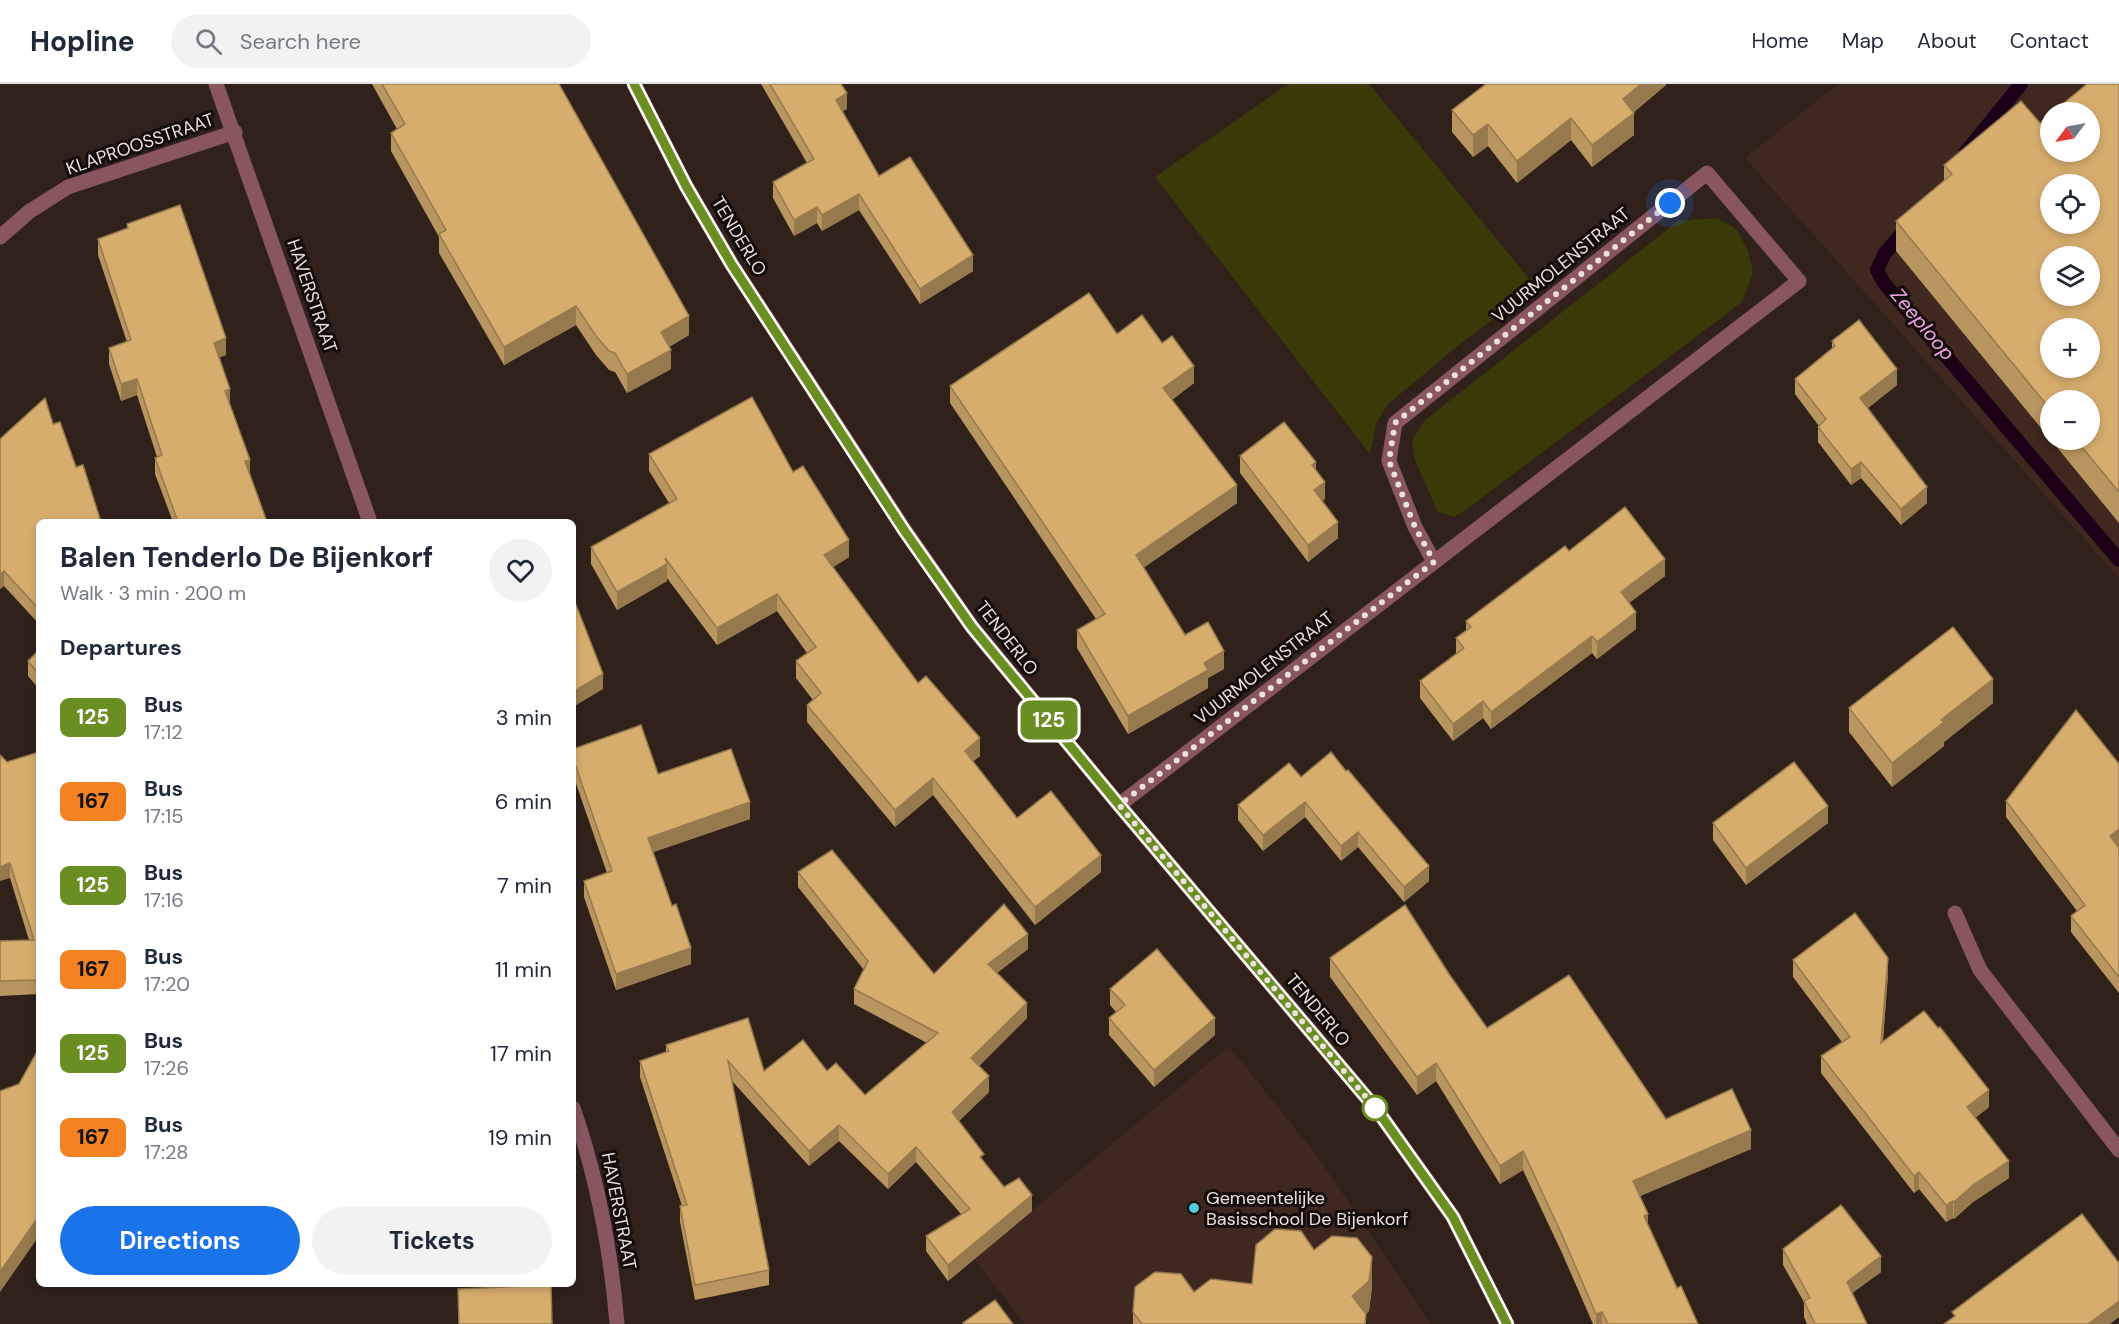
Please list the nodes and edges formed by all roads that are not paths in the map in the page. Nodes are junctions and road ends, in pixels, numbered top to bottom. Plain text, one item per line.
1 (216, 84) edge
2 (634, 84) edge
3 (235, 132) junction
4 (0, 237) edge
5 (369, 519) edge
6 (1434, 562) junction
7 (1119, 805) junction
8 (1955, 913) dead end
9 (576, 1117) edge
10 (2119, 1150) edge
11 (617, 1324) edge
12 (1507, 1324) edge

1 - 3 street, HAVERSTRAAT
2 - 7 street, TENDERLO
3 - 4 street, KLAPROOSSTRAAT
3 - 5 street, HAVERSTRAAT
6 - 6 street, VUURMOLENSTRAAT
6 - 7 street, VUURMOLENSTRAAT
7 - 12 street, TENDERLO
8 - 10 street
9 - 11 street, HAVERSTRAAT

